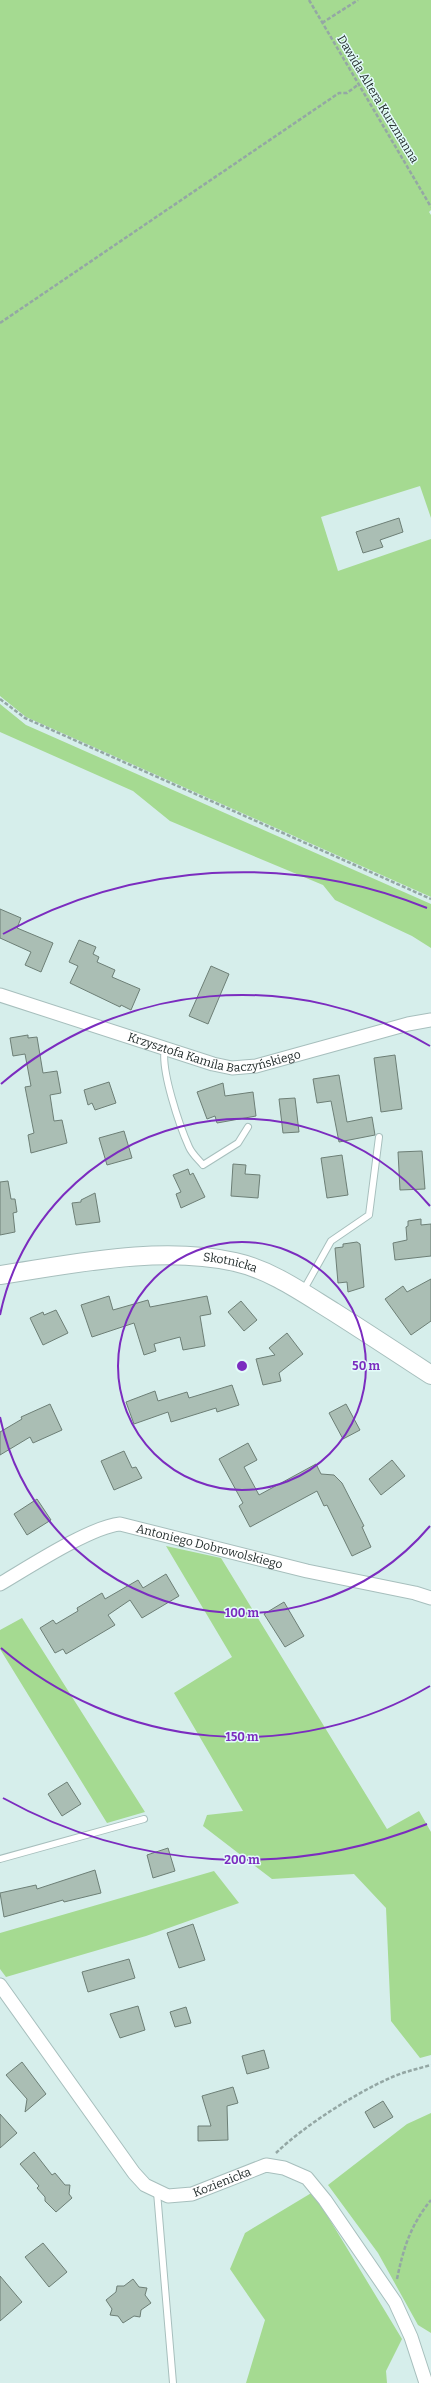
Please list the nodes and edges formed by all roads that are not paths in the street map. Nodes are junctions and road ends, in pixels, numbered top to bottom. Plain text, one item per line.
1 (0, 995) edge
2 (431, 1020) edge
3 (165, 1048) junction
4 (248, 1127) dead end
5 (379, 1137) dead end
6 (0, 1275) edge
7 (302, 1292) junction
8 (431, 1374) edge
9 (0, 1584) edge
10 (431, 1598) edge
11 (144, 1819) dead end
12 (0, 1858) edge
13 (0, 1985) edge
14 (157, 2192) junction
15 (173, 2383) edge
16 (426, 2383) edge

1 - 3 street, Krzysztofa Kamila Baczyńskiego
2 - 3 street, Krzysztofa Kamila Baczyńskiego
3 - 4 lane
5 - 7 lane
6 - 7 main road, Skotnicka
7 - 8 main road, Skotnicka
9 - 10 street, Antoniego Dobrowolskiego
11 - 12 lane
13 - 14 street, Kozienicka
14 - 15 lane
14 - 16 street, Kozienicka

